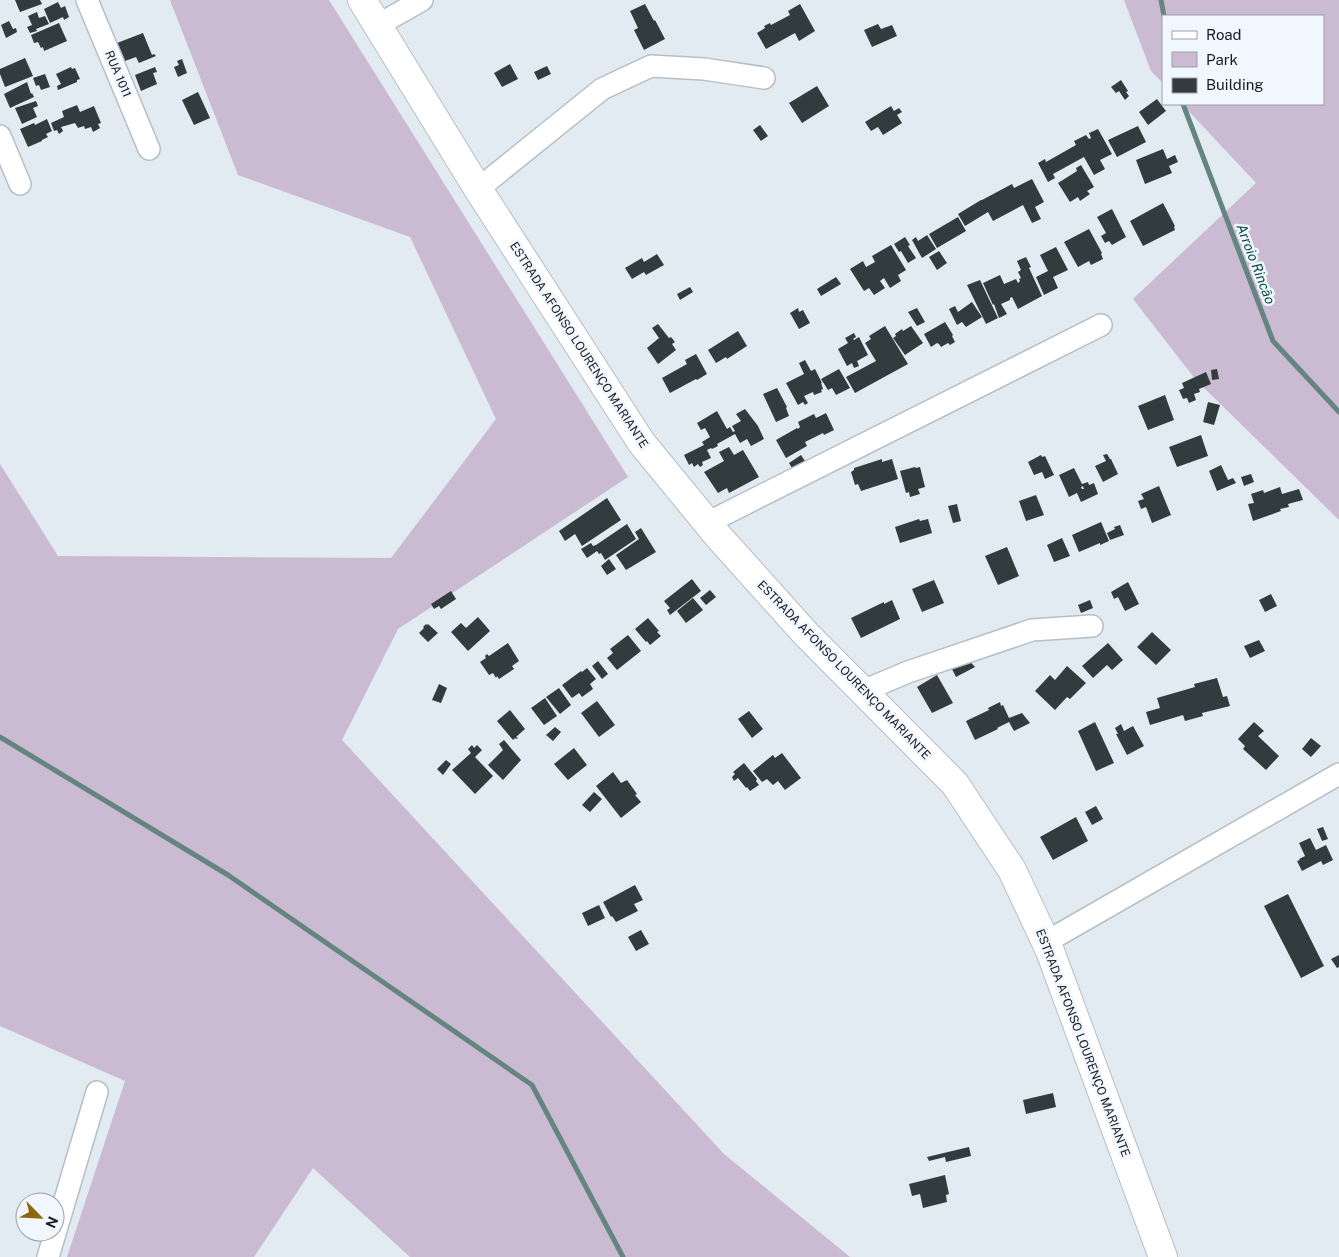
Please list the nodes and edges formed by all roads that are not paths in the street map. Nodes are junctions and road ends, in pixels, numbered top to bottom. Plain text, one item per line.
1 (87, 0) edge
2 (362, 0) edge
3 (422, 0) edge
4 (378, 25) junction
5 (764, 78) dead end
6 (0, 136) edge
7 (149, 149) dead end
8 (20, 184) dead end
9 (478, 189) junction
10 (1101, 325) dead end
11 (708, 523) junction
12 (1092, 626) dead end
13 (863, 691) junction
14 (1339, 774) edge
15 (1046, 942) junction
16 (97, 1092) dead end
17 (48, 1257) edge
18 (1163, 1257) edge

1 - 7 street, RUA 1011
2 - 4 main road, ESTRADA AFONSO LOURENÇO MARIANTE
3 - 4 street
4 - 9 main road, ESTRADA AFONSO LOURENÇO MARIANTE
5 - 9 street
6 - 8 street
9 - 11 main road, ESTRADA AFONSO LOURENÇO MARIANTE
10 - 11 street
11 - 13 main road, ESTRADA AFONSO LOURENÇO MARIANTE
12 - 13 street
13 - 15 main road, ESTRADA AFONSO LOURENÇO MARIANTE
14 - 15 street
15 - 18 main road, ESTRADA AFONSO LOURENÇO MARIANTE
16 - 17 street

